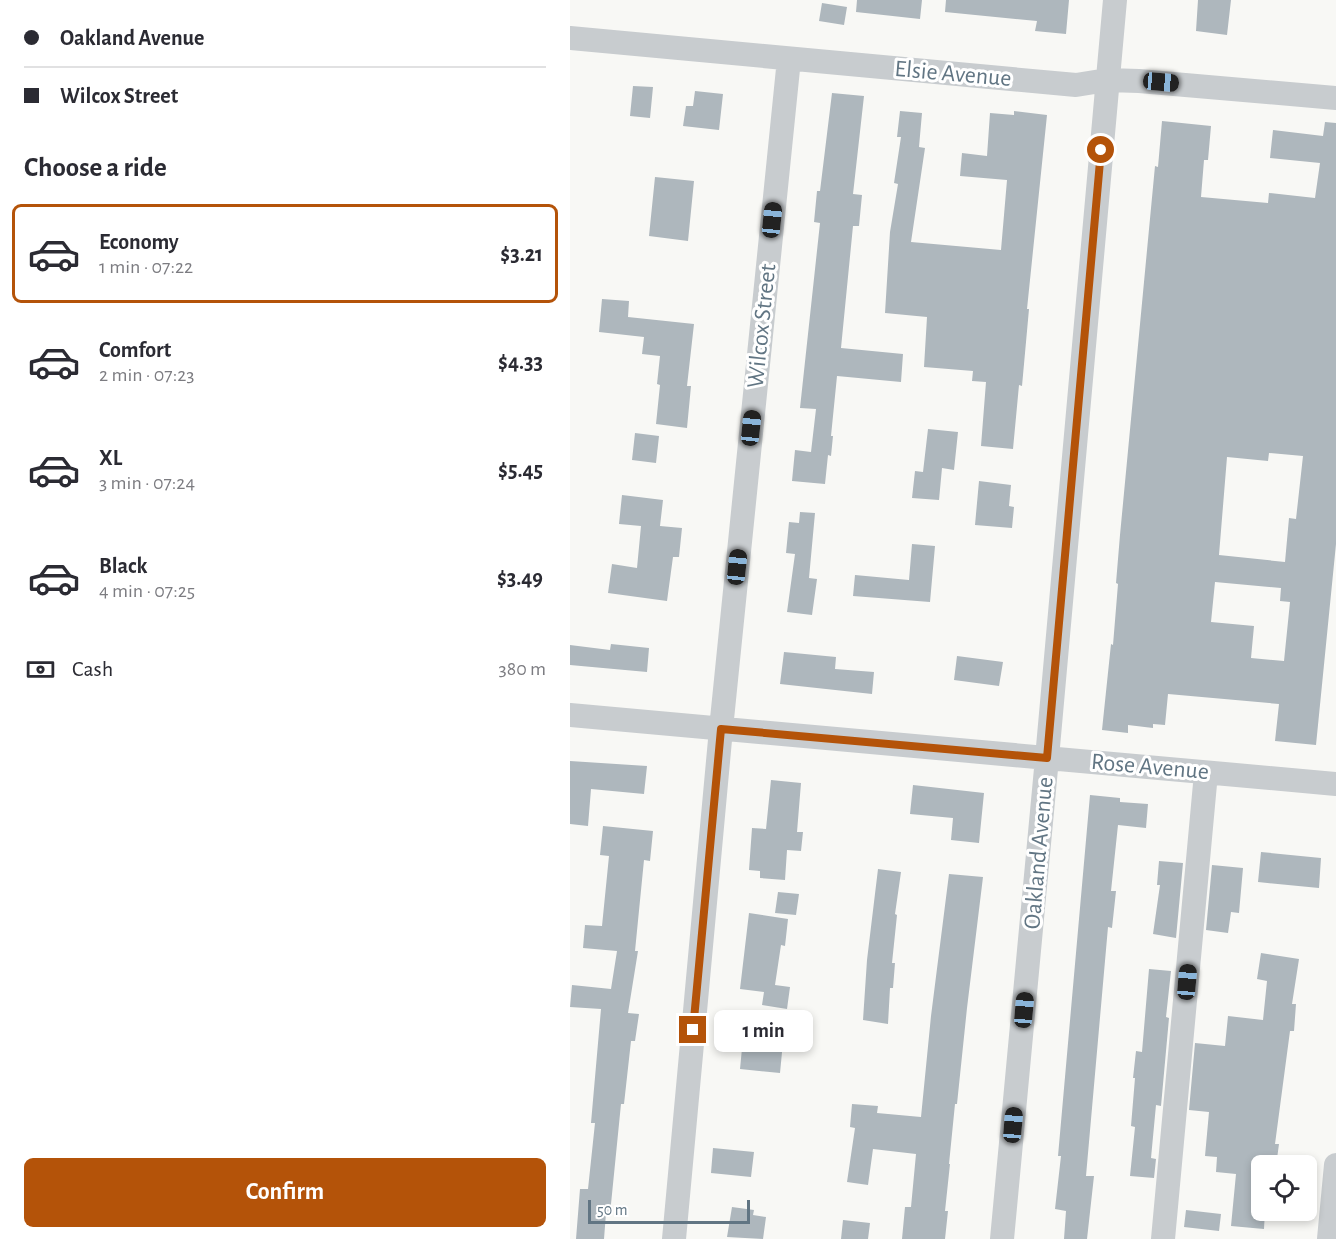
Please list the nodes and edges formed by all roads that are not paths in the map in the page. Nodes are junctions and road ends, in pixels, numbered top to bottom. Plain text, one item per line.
1 (1115, 0) edge
2 (570, 38) edge
3 (789, 59) junction
4 (1107, 80) junction
5 (1336, 98) edge
6 (570, 715) edge
7 (721, 729) junction
8 (1047, 758) junction
9 (1206, 772) junction
10 (1336, 784) edge
11 (1336, 1165) edge
12 (674, 1239) edge
13 (1002, 1239) edge
14 (1163, 1239) edge
15 (1329, 1239) edge

1 - 4 street, Oakland Avenue
2 - 3 street, Elsie Avenue
3 - 4 street, Elsie Avenue
3 - 7 street, Wilcox Street
4 - 5 street, Elsie Avenue
4 - 8 street, Oakland Avenue
6 - 7 street, Rose Avenue
7 - 8 street, Rose Avenue
7 - 12 street, Wilcox Street
8 - 9 street, Rose Avenue
8 - 13 street, Oakland Avenue
9 - 10 street, Rose Avenue
9 - 14 street
11 - 15 street

